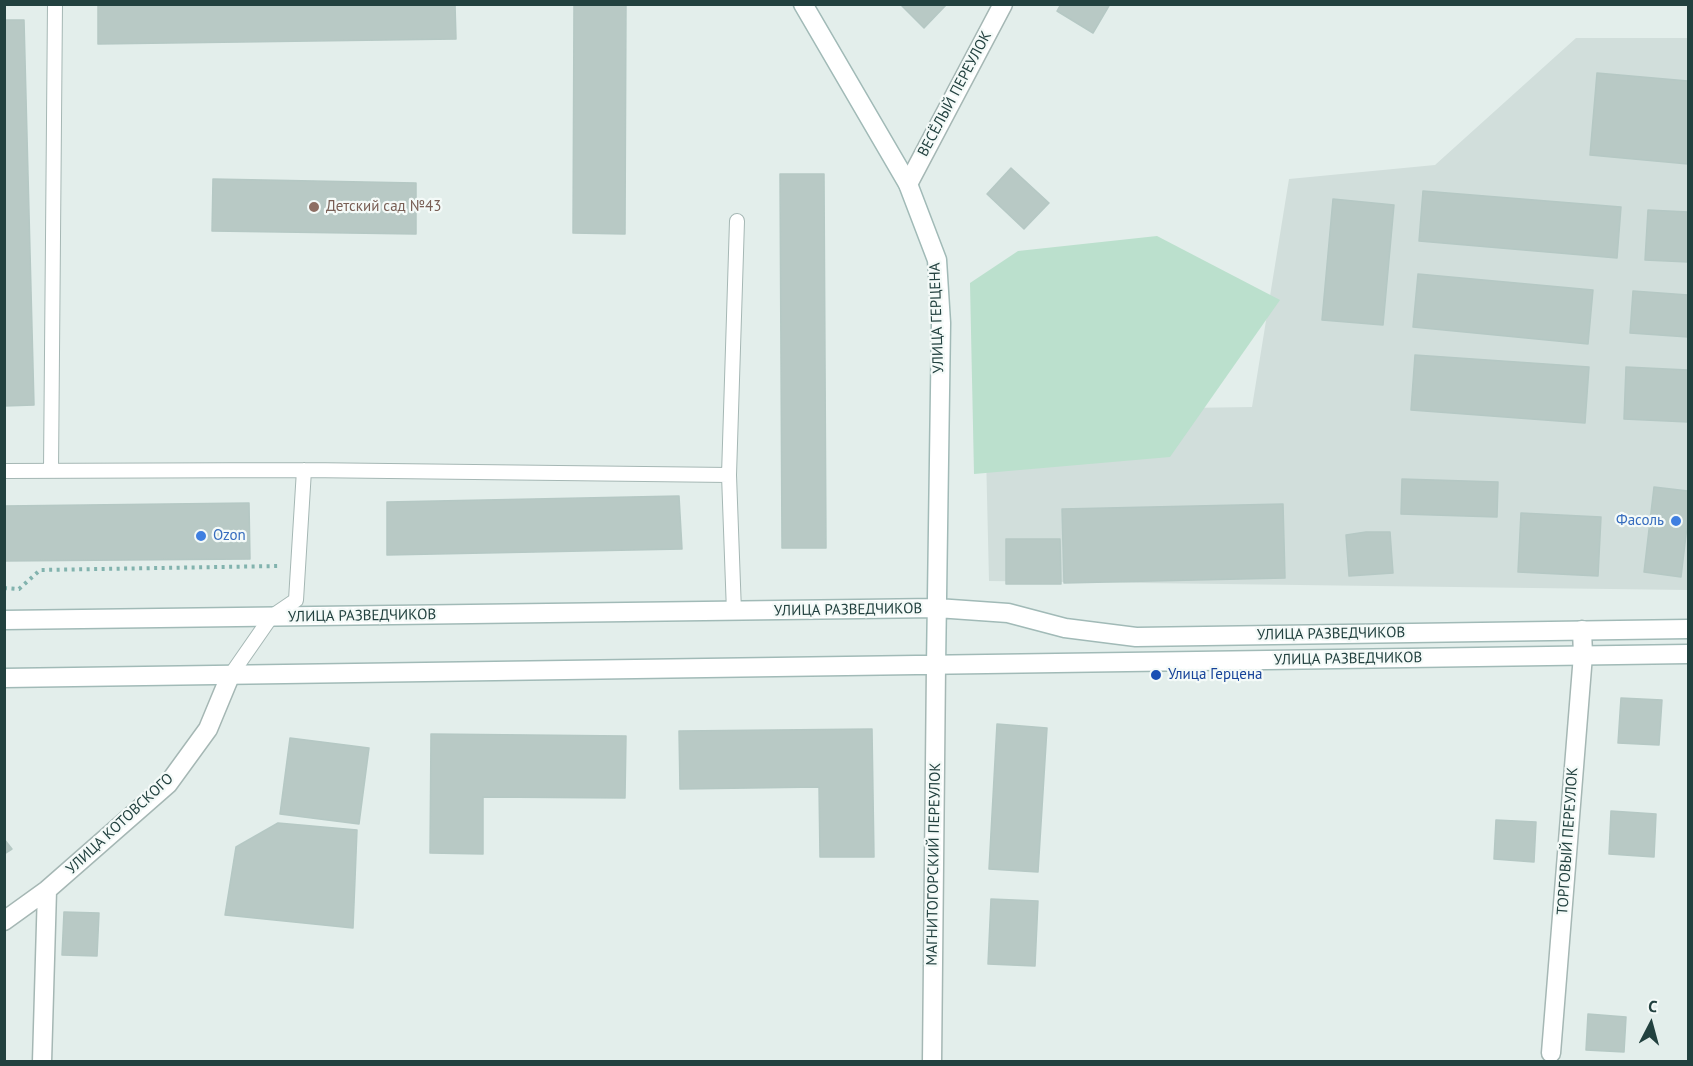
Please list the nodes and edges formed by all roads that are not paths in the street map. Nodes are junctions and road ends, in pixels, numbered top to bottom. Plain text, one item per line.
1 (55, 4) edge
2 (803, 4) edge
3 (1003, 4) edge
4 (908, 184) junction
5 (737, 221) dead end
6 (51, 469) junction
7 (304, 470) junction
8 (4, 471) edge
9 (729, 475) junction
10 (936, 608) junction
11 (734, 612) junction
12 (271, 617) junction
13 (4, 620) edge
14 (1689, 629) edge
15 (1582, 630) junction
16 (1689, 654) edge
17 (1583, 655) junction
18 (936, 666) junction
19 (230, 676) junction
20 (4, 678) edge
21 (47, 890) junction
22 (4, 921) edge
23 (1551, 1053) dead end
24 (42, 1062) edge
25 (932, 1062) edge

1 - 6 lane
2 - 4 main road, УЛИЦА ГЕРЦЕНА
3 - 4 main road, ВЕСЁЛЫЙ ПЕРЕУЛОК
4 - 10 main road, УЛИЦА ГЕРЦЕНА
5 - 9 lane
6 - 7 lane
6 - 8 lane
7 - 9 lane
7 - 12 lane
9 - 11 lane
10 - 11 main road, УЛИЦА РАЗВЕДЧИКОВ
10 - 15 main road, УЛИЦА РАЗВЕДЧИКОВ
10 - 18 main road, УЛИЦА ГЕРЦЕНА
11 - 12 main road, УЛИЦА РАЗВЕДЧИКОВ
12 - 13 main road, УЛИЦА РАЗВЕДЧИКОВ
12 - 19 lane
14 - 15 main road, УЛИЦА РАЗВЕДЧИКОВ
15 - 17 main road, ТОРГОВЫЙ ПЕРЕУЛОК
16 - 17 main road, УЛИЦА РАЗВЕДЧИКОВ
17 - 18 main road, УЛИЦА РАЗВЕДЧИКОВ
17 - 23 main road, ТОРГОВЫЙ ПЕРЕУЛОК
18 - 19 main road
18 - 25 main road, МАГНИТОГОРСКИЙ ПЕРЕУЛОК
19 - 20 main road
19 - 21 main road, УЛИЦА КОТОВСКОГО
21 - 22 main road, УЛИЦА КОТОВСКОГО
21 - 24 main road

